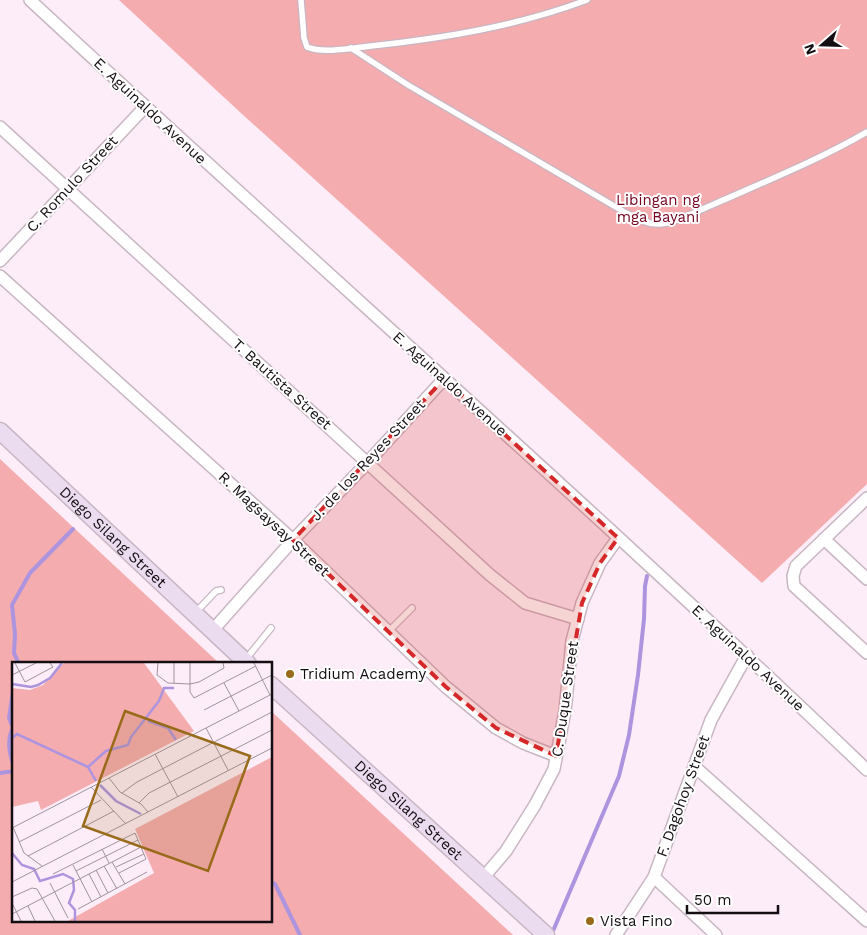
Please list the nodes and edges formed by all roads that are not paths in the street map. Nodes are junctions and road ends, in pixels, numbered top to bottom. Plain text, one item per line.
1 (30, 0) edge
2 (301, 0) edge
3 (587, 0) edge
4 (351, 48) junction
5 (145, 107) junction
6 (0, 127) edge
7 (867, 132) edge
8 (68, 190) junction
9 (0, 261) edge
10 (0, 276) edge
11 (444, 379) junction
12 (0, 431) edge
13 (368, 462) junction
14 (867, 499) edge
15 (618, 538) junction
16 (824, 539) junction
17 (293, 540) junction
18 (867, 579) edge
19 (221, 590) dead end
20 (412, 608) dead end
21 (194, 614) junction
22 (578, 619) junction
23 (271, 628) dead end
24 (212, 631) junction
25 (388, 632) junction
26 (867, 653) edge
27 (747, 655) junction
28 (246, 662) edge
29 (272, 686) edge
30 (556, 756) junction
31 (694, 766) junction
32 (867, 770) edge
33 (654, 877) junction
34 (483, 878) junction
35 (867, 921) edge
36 (546, 935) edge
37 (616, 935) edge
38 (716, 935) edge

1 - 5 street, E. Aguinaldo Avenue
2 - 4 lane
3 - 4 lane
4 - 7 lane
5 - 8 street, C. Romulo Street
5 - 11 street, E. Aguinaldo Avenue
6 - 8 street, T. Bautista Street
8 - 9 street, C. Romulo Street
8 - 13 street, T. Bautista Street
10 - 17 street, R. Magsaysay Street
11 - 13 street, J. de los Reyes Street
11 - 15 street, E. Aguinaldo Avenue
12 - 21 street, Diego Silang Street
13 - 17 street, J. de los Reyes Street
13 - 22 street, T. Bautista Street
14 - 16 street
15 - 22 street, C. Duque Street
15 - 27 street, E. Aguinaldo Avenue
16 - 18 street
16 - 26 street
17 - 24 street, J. de los Reyes Street
17 - 25 street, R. Magsaysay Street
19 - 21 lane
20 - 25 lane
21 - 24 street, Diego Silang Street
22 - 30 street, C. Duque Street
23 - 28 lane
24 - 28 street, Diego Silang Street
25 - 30 street, R. Magsaysay Street
27 - 31 street, F. Dagohoy Street
27 - 32 street, E. Aguinaldo Avenue
29 - 34 street, Diego Silang Street
30 - 34 street, C. Duque Street
31 - 33 street, F. Dagohoy Street
31 - 35 street
33 - 37 street, F. Dagohoy Street
33 - 38 street
34 - 36 street, Diego Silang Street

